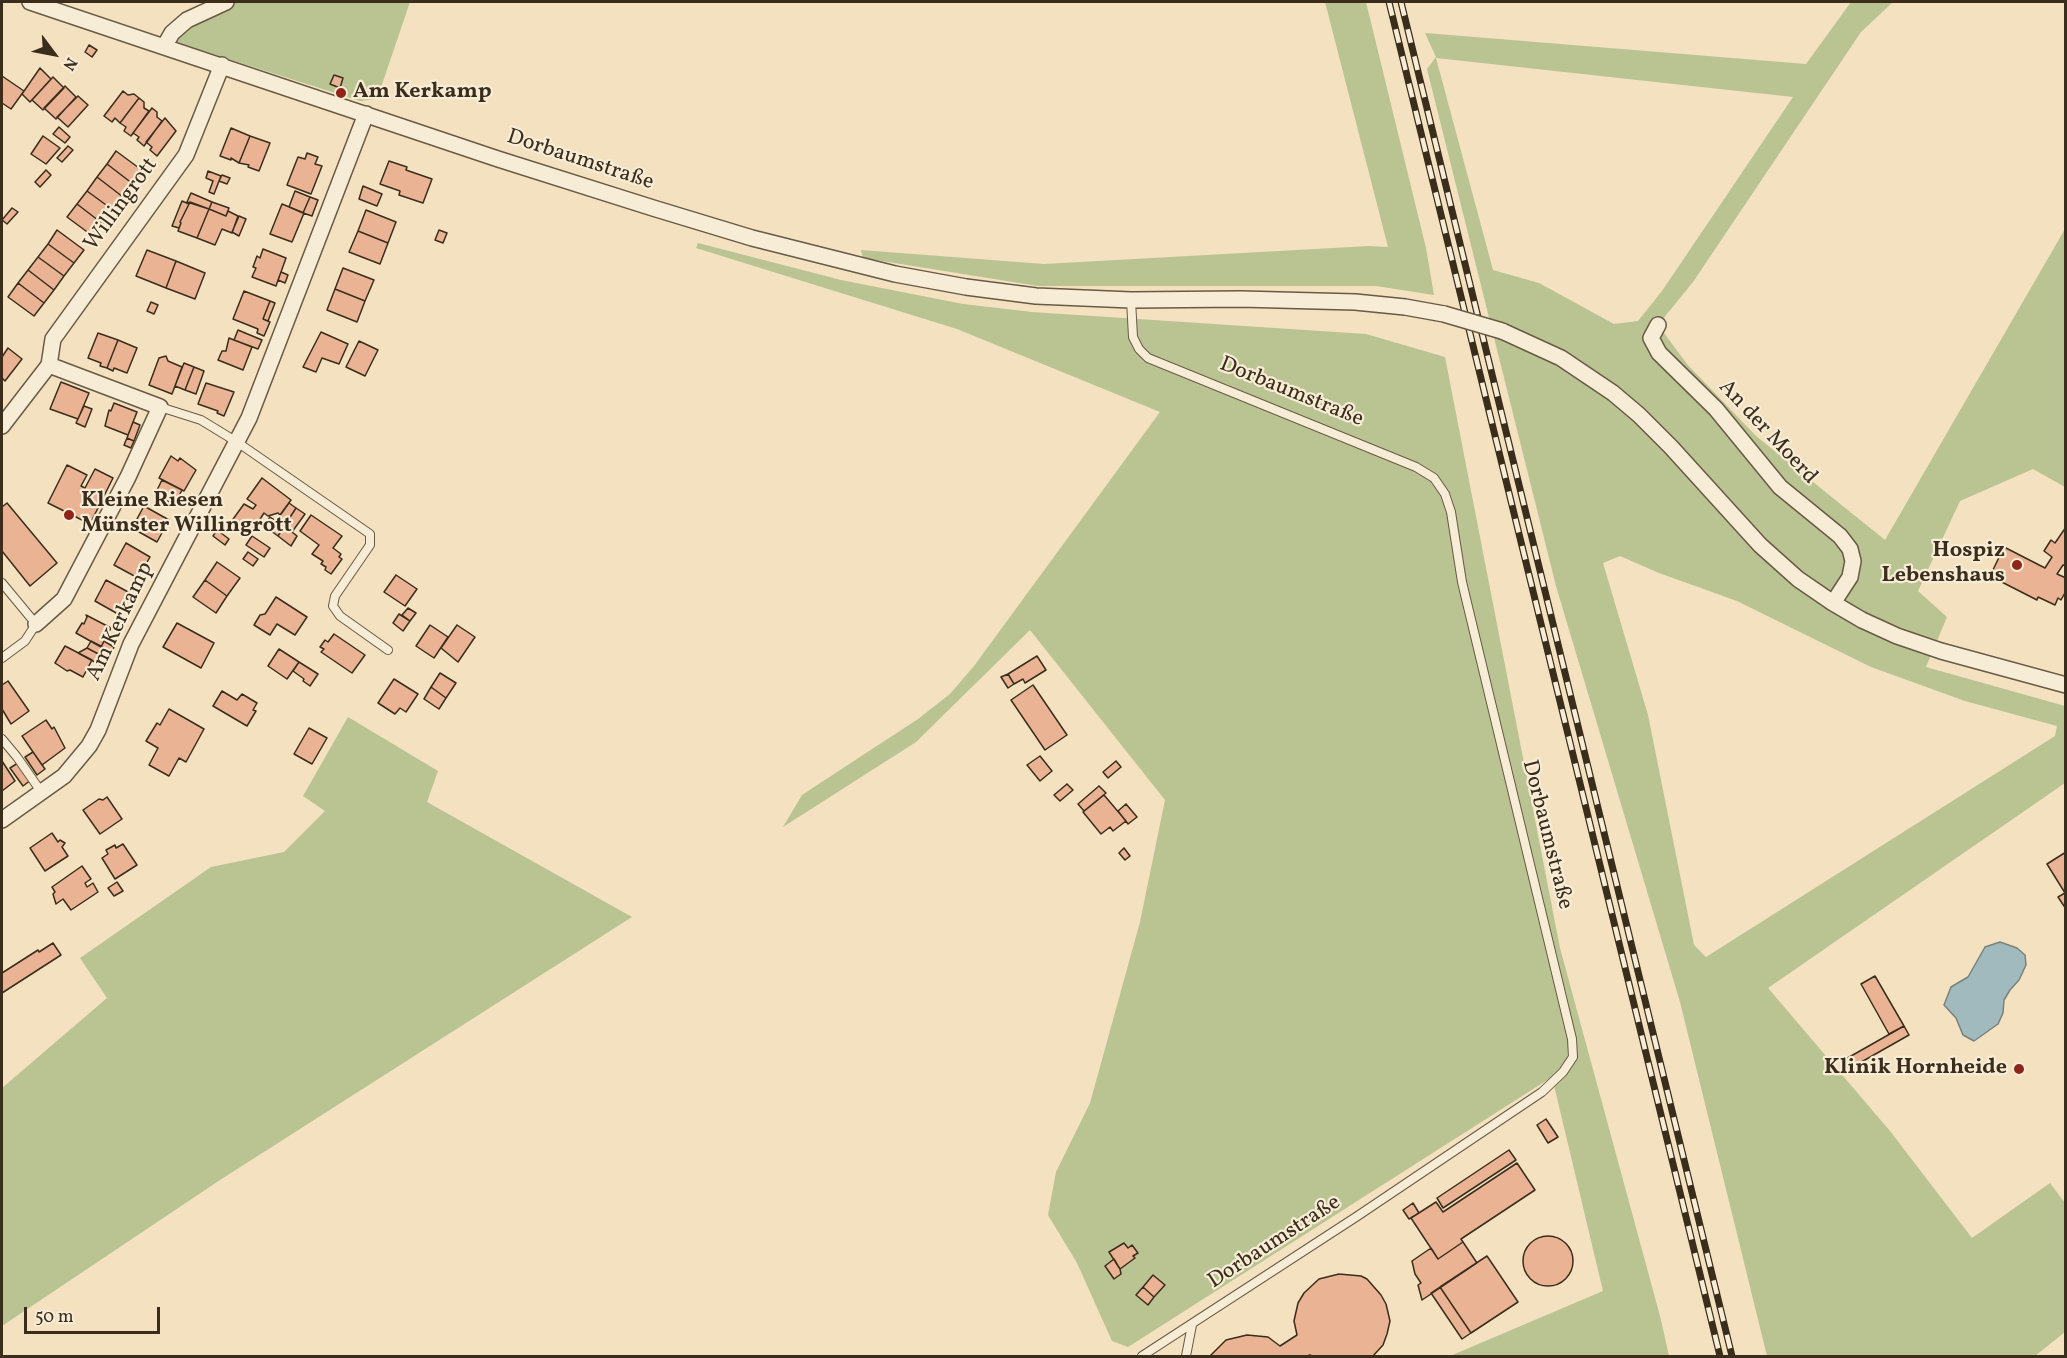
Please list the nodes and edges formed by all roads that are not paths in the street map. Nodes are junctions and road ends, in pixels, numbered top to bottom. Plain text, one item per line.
1 (30, 2) edge
2 (226, 2) edge
3 (164, 47) junction
4 (222, 65) junction
5 (366, 114) junction
6 (1131, 300) junction
7 (1658, 325) dead end
8 (49, 365) junction
9 (160, 406) junction
10 (2, 426) edge
11 (237, 442) junction
12 (2, 582) edge
13 (1833, 603) junction
14 (36, 624) junction
15 (388, 650) dead end
16 (2, 658) edge
17 (2066, 685) edge
18 (2, 739) edge
19 (42, 793) junction
20 (2, 820) edge
21 (1192, 1325) junction
22 (1142, 1356) edge
23 (1186, 1356) edge

1 - 3 street, Dorbaumstraße
2 - 3 street
3 - 4 street, Dorbaumstraße
4 - 5 street, Dorbaumstraße
4 - 8 street, Willingrott
5 - 6 street, Dorbaumstraße
5 - 11 street, Am Kerkamp
6 - 13 street, Dorbaumstraße, bridge
6 - 21 lane, Dorbaumstraße
7 - 13 street, An der Moerd
8 - 9 street
8 - 10 street, Willingrott
9 - 11 lane
9 - 14 street
11 - 15 lane
11 - 19 street, Am Kerkamp
12 - 14 lane
13 - 17 street, Dorbaumstraße
14 - 16 lane
18 - 19 lane
19 - 20 street, Am Kerkamp
21 - 22 lane, Dorbaumstraße
21 - 23 lane

